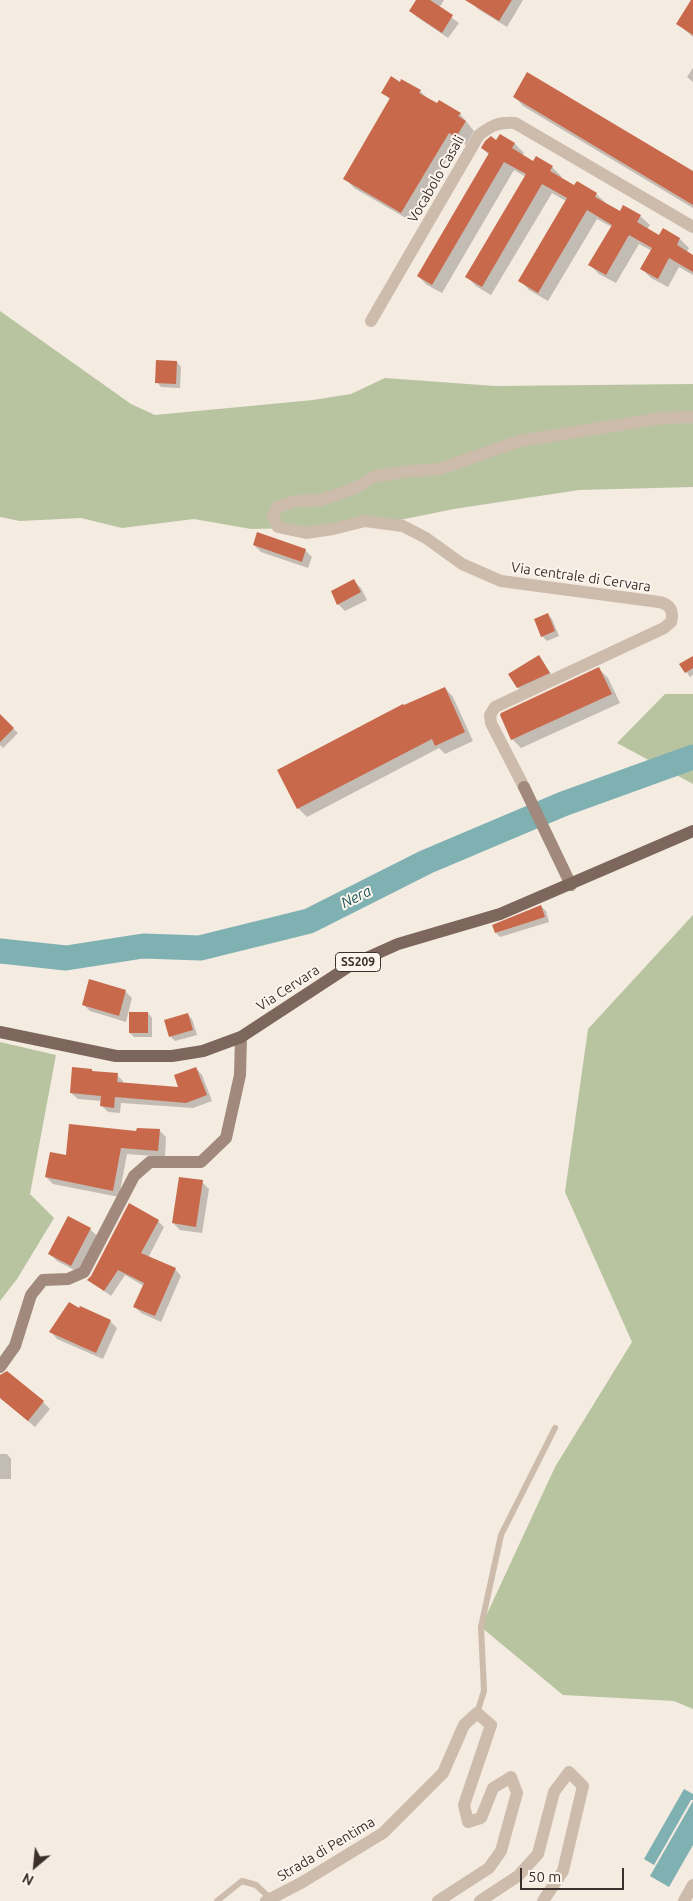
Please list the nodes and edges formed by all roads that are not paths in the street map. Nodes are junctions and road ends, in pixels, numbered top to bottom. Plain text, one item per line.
1 (693, 227) edge
2 (371, 321) dead end
3 (693, 417) edge
4 (693, 831) edge
5 (571, 885) junction
6 (0, 1032) edge
7 (241, 1037) junction
8 (0, 1367) edge
9 (555, 1428) dead end
10 (477, 1713) junction
11 (693, 1885) edge
12 (269, 1900) edge
13 (217, 1901) edge
14 (438, 1901) edge
15 (480, 1901) edge
16 (543, 1901) edge
17 (684, 1901) edge

1 - 2 street, Vocabolo Casali
3 - 5 street, Via centrale di Cervara
4 - 5 main road, Via Cervara / SS209
5 - 7 main road, Via Cervara / SS209
6 - 7 main road, Via Cervara / SS209
7 - 8 street
9 - 10 lane
10 - 12 street, Strada di Pentima
10 - 14 street
11 - 17 street
12 - 13 lane
15 - 16 street

